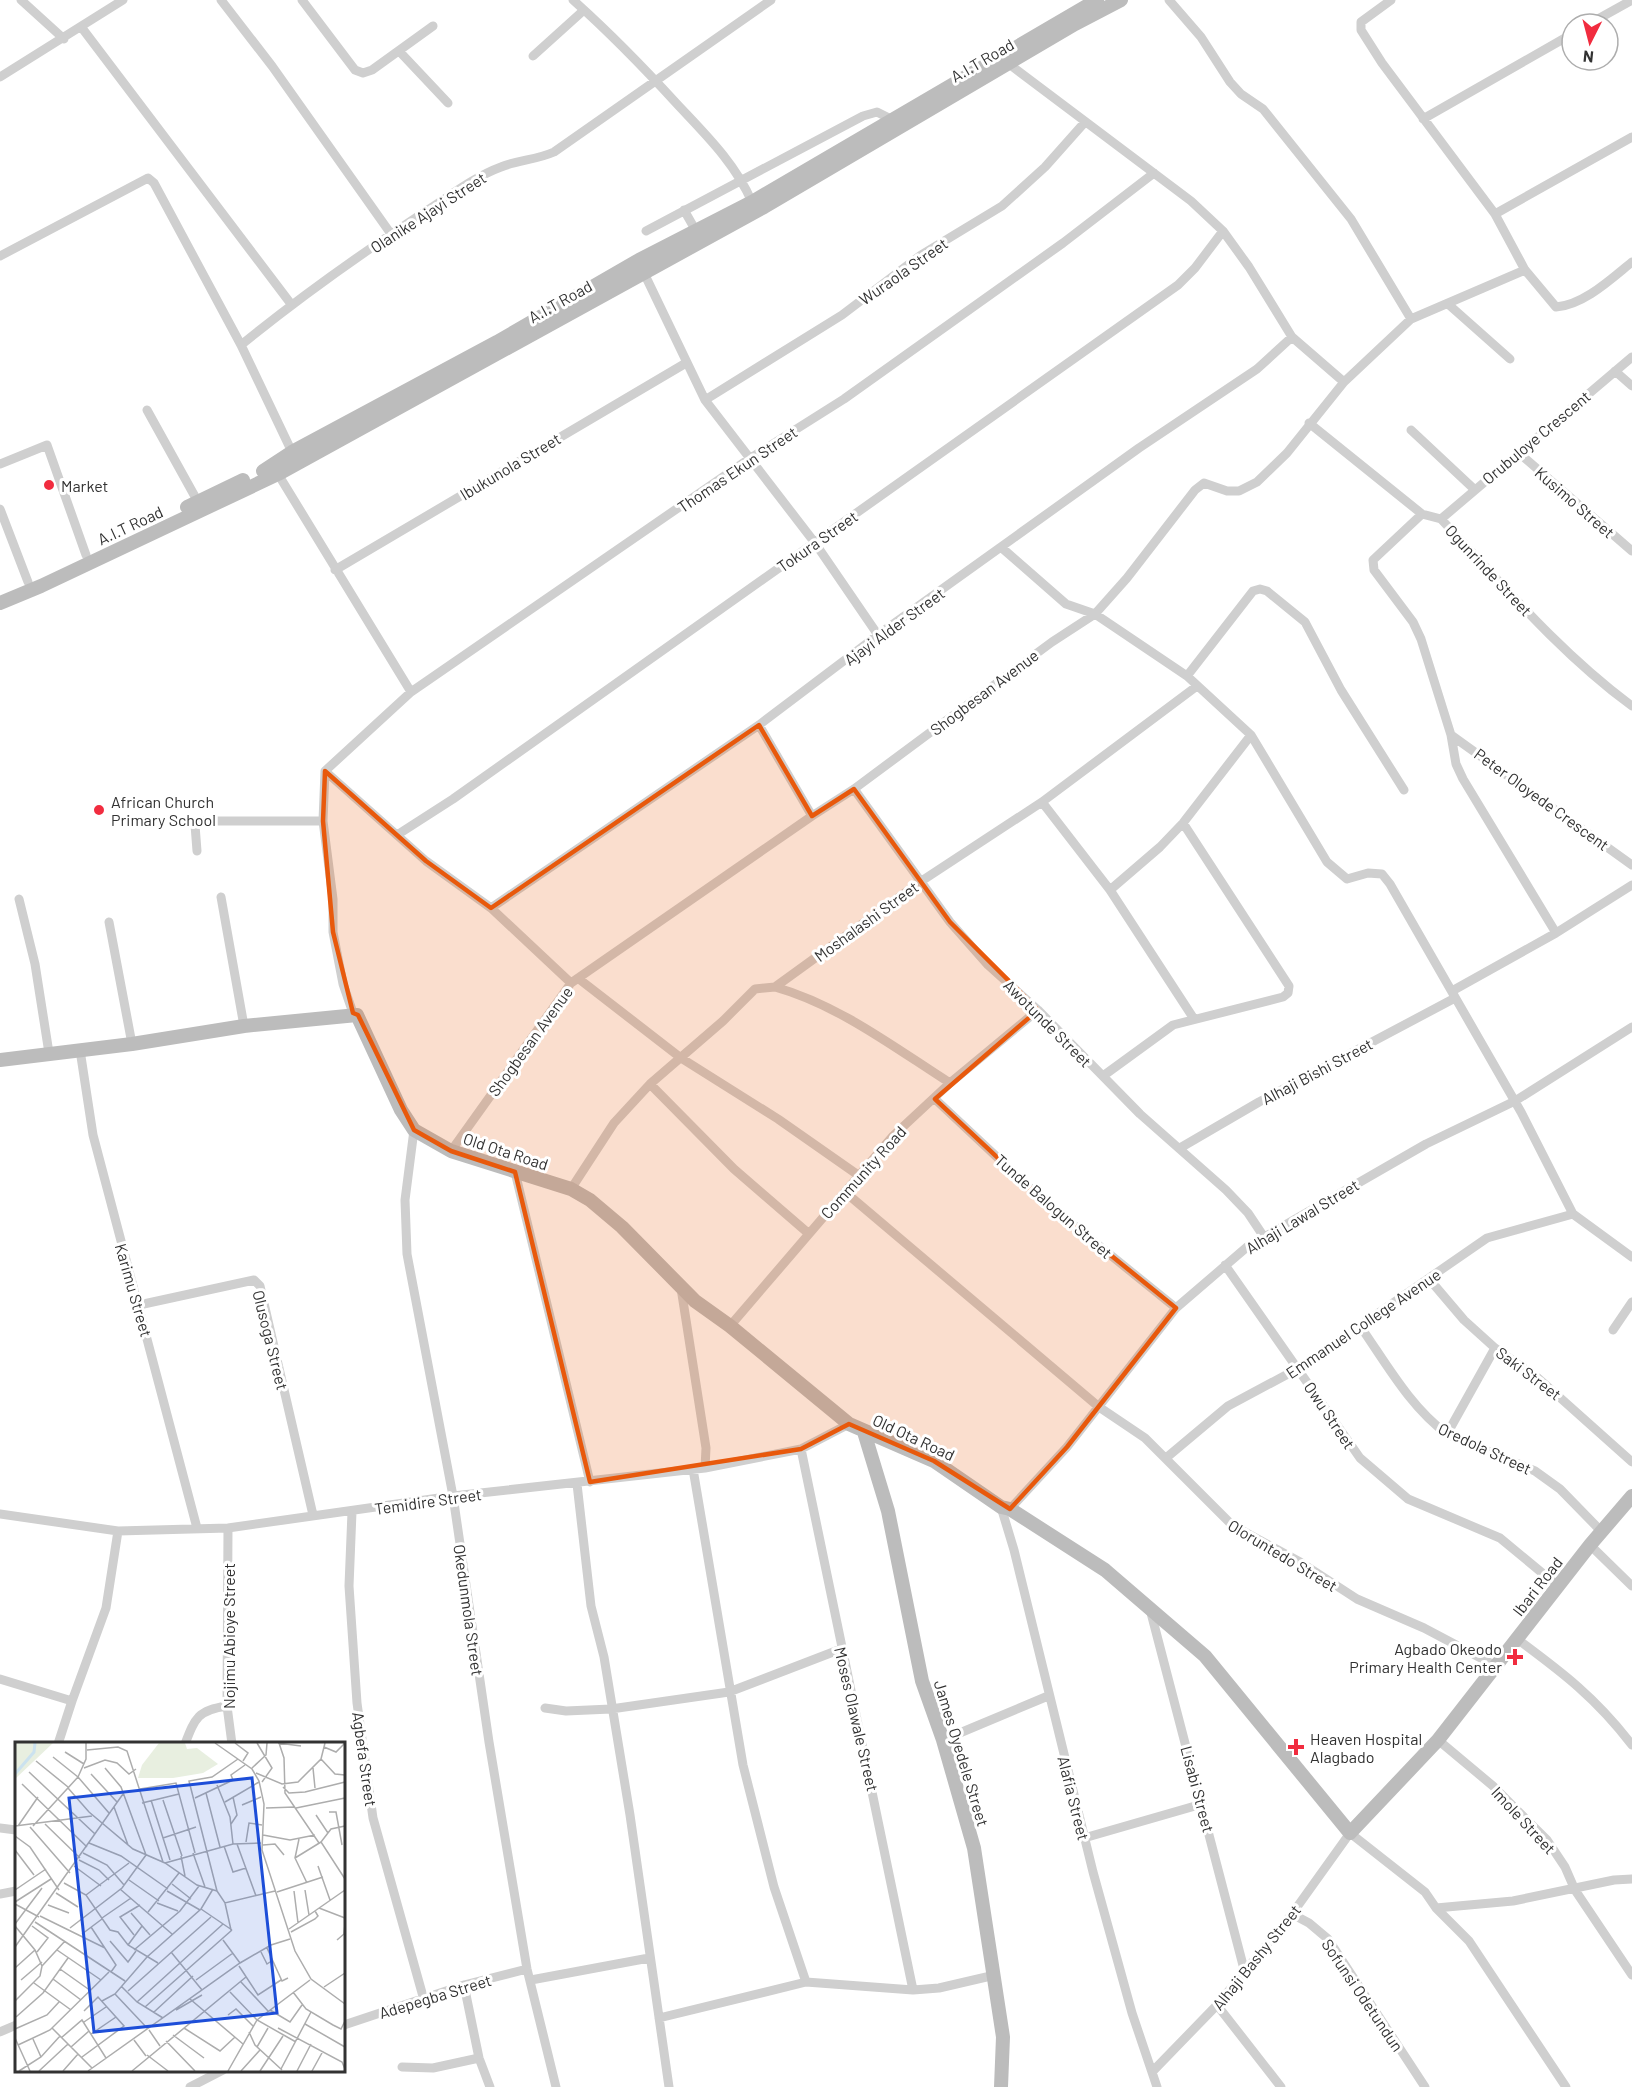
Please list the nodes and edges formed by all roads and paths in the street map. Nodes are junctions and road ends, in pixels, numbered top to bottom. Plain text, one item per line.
1 (21, 0) edge
2 (123, 0) edge
3 (221, 0) edge
4 (302, 0) edge
5 (573, 0) edge
6 (771, 0) edge
7 (1097, 0) edge
8 (1121, 0) edge
9 (1169, 0) edge
10 (1391, 0) edge
11 (1632, 0) edge
12 (585, 10) junction
13 (1610, 12) edge
14 (433, 26) dead end
15 (82, 28) junction
16 (64, 39) junction
17 (1560, 41) edge
18 (399, 51) junction
19 (532, 56) dead end
20 (1009, 64) junction
21 (0, 77) edge
22 (655, 80) junction
23 (448, 103) dead end
24 (891, 119) junction
25 (1423, 119) junction
26 (1085, 122) junction
27 (1632, 137) edge
28 (1154, 173) junction
29 (741, 178) junction
30 (752, 202) junction
31 (684, 210) junction
32 (1495, 214) junction
33 (646, 231) dead end
34 (696, 231) junction
35 (1223, 231) junction
36 (391, 234) junction
37 (0, 256) edge
38 (1632, 262) edge
39 (1525, 270) junction
40 (644, 273) junction
41 (291, 304) junction
42 (1448, 304) junction
43 (1411, 319) junction
44 (1292, 337) junction
45 (241, 345) junction
46 (1632, 357) edge
47 (1510, 359) dead end
48 (686, 363) junction
49 (1615, 370) junction
50 (1344, 382) junction
51 (1632, 386) edge
52 (705, 400) junction
53 (147, 410) dead end
54 (1309, 423) junction
55 (1411, 430) dead end
56 (292, 452) junction
57 (1519, 453) junction
58 (749, 459) junction
59 (0, 464) edge
60 (278, 474) junction
61 (235, 489) junction
62 (1474, 489) junction
63 (198, 502) junction
64 (0, 509) edge
65 (1422, 514) junction
66 (1441, 519) junction
67 (815, 543) junction
68 (1002, 548) junction
69 (1632, 551) edge
70 (86, 555) junction
71 (335, 570) junction
72 (28, 582) junction
73 (0, 594) edge
74 (0, 603) edge
75 (1095, 614) junction
76 (879, 635) junction
77 (1187, 676) junction
78 (1197, 686) junction
79 (411, 692) junction
80 (1632, 706) edge
81 (759, 725) junction
82 (1251, 735) junction
83 (1451, 735) junction
84 (325, 771) junction
85 (854, 789) junction
86 (1404, 789) dead end
87 (1042, 802) junction
88 (812, 816) junction
89 (323, 821) junction
90 (1183, 823) junction
91 (398, 835) junction
92 (196, 851) dead end
93 (1632, 865) edge
94 (920, 882) junction
95 (1632, 885) edge
96 (1110, 890) junction
97 (221, 897) dead end
98 (19, 899) dead end
99 (491, 908) junction
100 (109, 922) dead end
101 (1556, 933) junction
102 (575, 981) junction
103 (775, 987) junction
104 (1453, 994) junction
105 (1038, 1010) junction
106 (353, 1013) junction
107 (1194, 1020) junction
108 (244, 1026) junction
109 (1632, 1027) edge
110 (132, 1044) junction
111 (80, 1050) junction
112 (49, 1053) junction
113 (681, 1058) junction
114 (0, 1060) edge
115 (1103, 1076) junction
116 (950, 1083) junction
117 (650, 1084) junction
118 (935, 1099) junction
119 (1515, 1101) junction
120 (414, 1130) junction
121 (1180, 1148) junction
122 (451, 1151) junction
123 (515, 1172) junction
124 (858, 1175) junction
125 (572, 1189) junction
126 (845, 1192) junction
127 (1574, 1214) junction
128 (808, 1233) junction
129 (1264, 1237) junction
130 (1632, 1257) edge
131 (1225, 1265) junction
132 (1430, 1280) junction
133 (681, 1286) junction
134 (1632, 1302) edge
135 (139, 1305) junction
136 (1176, 1308) junction
137 (730, 1326) junction
138 (1360, 1326) junction
139 (1613, 1329) dead end
140 (1495, 1348) junction
141 (1299, 1368) junction
142 (1099, 1407) junction
143 (849, 1424) junction
144 (864, 1432) junction
145 (1447, 1434) junction
146 (801, 1449) junction
147 (1166, 1458) junction
148 (1632, 1462) edge
149 (705, 1468) junction
150 (693, 1469) junction
151 (590, 1482) junction
152 (577, 1484) junction
153 (453, 1496) junction
154 (1632, 1496) edge
155 (1005, 1508) junction
156 (352, 1512) junction
157 (0, 1514) edge
158 (313, 1515) junction
159 (197, 1528) junction
160 (228, 1528) junction
161 (118, 1531) junction
162 (1601, 1531) junction
163 (1590, 1545) junction
164 (1558, 1586) junction
165 (1632, 1586) edge
166 (1150, 1609) junction
167 (1517, 1639) junction
168 (841, 1649) junction
169 (1494, 1665) junction
170 (0, 1679) edge
171 (729, 1692) junction
172 (1048, 1696) junction
173 (72, 1701) junction
174 (226, 1706) junction
175 (545, 1708) dead end
176 (611, 1709) junction
177 (943, 1740) junction
178 (1437, 1740) junction
179 (58, 1742) edge
180 (185, 1742) edge
181 (232, 1742) edge
182 (1632, 1745) edge
183 (1202, 1804) junction
184 (0, 1828) edge
185 (15, 1830) edge
186 (1350, 1833) junction
187 (1084, 1838) junction
188 (1632, 1879) edge
189 (1575, 1890) junction
190 (15, 1891) edge
191 (0, 1894) edge
192 (1436, 1908) junction
193 (1292, 1914) junction
194 (649, 1958) junction
195 (527, 1969) junction
196 (1244, 1969) junction
197 (995, 1975) junction
198 (1632, 1975) edge
199 (531, 1980) junction
200 (806, 1982) junction
201 (464, 1985) junction
202 (913, 1990) junction
203 (424, 2000) junction
204 (1217, 2006) junction
205 (659, 2018) junction
206 (15, 2025) edge
207 (345, 2025) edge
208 (0, 2032) edge
209 (479, 2058) junction
210 (402, 2067) dead end
211 (219, 2072) edge
212 (1152, 2072) junction
213 (190, 2087) edge
214 (490, 2087) edge
215 (556, 2087) edge
216 (669, 2087) edge
217 (1001, 2087) edge
218 (1157, 2087) edge
219 (1281, 2087) edge
220 (1425, 2087) edge
221 (1566, 2087) edge

1 - 16 street
2 - 15 street
3 - 36 street
4 - 18 street
5 - 12 street
6 - 22 street, Olanike Ajayi Street
7 - 24 street, A.I.T Road
8 - 20 street, A.I.T Road
9 - 43 street
10 - 25 street
11 - 13 street
12 - 19 street
12 - 22 street
14 - 18 street
15 - 16 street
15 - 41 street
16 - 21 street
17 - 25 street
18 - 23 street
20 - 26 street
20 - 40 street, A.I.T Road
22 - 29 street
22 - 36 street, Olanike Ajayi Street
24 - 29 street
24 - 30 street, A.I.T Road
25 - 32 street
26 - 28 street
26 - 52 street, Wuraola Street
27 - 32 street
28 - 35 street
28 - 58 street, Thomas Ekun Street
29 - 30 street
29 - 31 street
30 - 34 street, A.I.T Road
31 - 33 street
31 - 34 street
32 - 39 street
34 - 56 street, A.I.T Road
35 - 44 street
35 - 67 street, Tokura Street
36 - 41 street, Olanike Ajayi Street
37 - 45 street
38 - 39 street
39 - 42 street, Shogbesan Avenue
40 - 48 street
40 - 60 street, A.I.T Road
41 - 45 street, Olanike Ajayi Street
42 - 43 street, Shogbesan Avenue
42 - 47 street
43 - 50 street, Shogbesan Avenue
44 - 50 street
44 - 68 street, Ajayi Alder Street
45 - 56 street
46 - 49 street, Orubuloye Crescent
48 - 52 street
48 - 71 street, Ibukunola Street
49 - 51 street
49 - 57 street, Orubuloye Crescent
50 - 54 street, Shogbesan Avenue
52 - 58 street
53 - 63 street
54 - 65 street, Ogunrinde Street
54 - 75 street, Shogbesan Avenue
55 - 62 street
56 - 61 street, A.I.T Road
57 - 62 street, Orubuloye Crescent
57 - 69 street, Kusimo Street
58 - 67 street
58 - 79 street, Thomas Ekun Street
59 - 70 street
60 - 61 street, A.I.T Road
60 - 71 street
61 - 63 street, A.I.T Road
61 - 74 street, A.I.T Road
62 - 66 street, Orubuloye Crescent
63 - 70 street, A.I.T Road
64 - 72 street
65 - 66 street, Ogunrinde Street
65 - 83 street
66 - 80 street, Ogunrinde Street
67 - 76 street
67 - 91 street, Tokura Street
68 - 75 street
68 - 76 street, Ajayi Alder Street
70 - 72 street, A.I.T Road
71 - 79 street
72 - 73 street, A.I.T Road
75 - 77 street
75 - 85 street, Shogbesan Avenue
76 - 81 street, Ajayi Alder Street
77 - 78 street
77 - 86 street
78 - 82 street
78 - 87 street, Moshalashi Street
79 - 84 street, Thomas Ekun Street
81 - 88 street
81 - 99 street, Ajayi Alder Street
82 - 90 street
82 - 104 street
83 - 93 street, Peter Oloyede Crescent
83 - 101 street
84 - 89 street
84 - 91 street
85 - 88 street, Shogbesan Avenue
85 - 94 street, Awotunde Street
87 - 94 street, Moshalashi Street
87 - 96 street
88 - 102 street, Shogbesan Avenue
89 - 92 street
89 - 106 street
90 - 96 street
90 - 107 street
91 - 99 street
94 - 103 street, Moshalashi Street
94 - 105 street, Awotunde Street
95 - 101 street, Alhaji Bishi Street
96 - 107 street
97 - 108 street
98 - 112 street
99 - 102 street
100 - 110 street
101 - 104 street, Alhaji Bishi Street
102 - 113 street
102 - 122 street, Shogbesan Avenue
103 - 113 street, Moshalashi Street
103 - 116 street
104 - 119 street
104 - 121 street, Alhaji Bishi Street
105 - 115 street, Awotunde Street
105 - 116 street, Community Road
106 - 108 street
106 - 120 street
107 - 115 street
108 - 110 street
109 - 119 street, Alhaji Lawal Street
110 - 111 street
111 - 112 street
111 - 135 street, Karimu Street
112 - 114 street
113 - 117 street, Moshalashi Street
113 - 124 street
115 - 121 street, Awotunde Street
116 - 118 street, Community Road
117 - 125 street, Moshalashi Street
117 - 128 street
118 - 124 street, Community Road
118 - 136 street, Tunde Balogun Street
119 - 127 street
119 - 129 street, Alhaji Lawal Street
120 - 122 street, Old Ota Road
120 - 153 street, Okedunmola Street
121 - 129 street, Awotunde Street
122 - 123 street, Old Ota Road
123 - 125 street, Old Ota Road
123 - 151 street
124 - 126 street, Community Road
125 - 133 street, Old Ota Road
126 - 128 street, Community Road
126 - 142 street, Oloruntedo Street
127 - 130 street
127 - 132 street, Emmanuel College Avenue
128 - 137 street, Community Road
129 - 131 street, Alhaji Lawal Street
131 - 136 street, Alhaji Lawal Street
131 - 141 street, Owu Street
132 - 138 street, Emmanuel College Avenue
132 - 140 street, Saki Street
133 - 137 street, Old Ota Road
133 - 149 street
134 - 139 street
135 - 158 street, Olusoga Street
135 - 159 street, Karimu Street
136 - 142 street, Alhaji Lawal Street
137 - 143 street, Old Ota Road
138 - 141 street, Emmanuel College Avenue
138 - 145 street, Oredola Street
140 - 145 street
140 - 148 street, Saki Street
141 - 147 street, Emmanuel College Avenue
141 - 164 street, Owu Street
142 - 147 street, Oloruntedo Street
142 - 155 street, Alhaji Lawal Street
143 - 144 street, Old Ota Road
143 - 146 street, Temidire Street
144 - 155 street, Old Ota Road
144 - 177 street, James Oyedele Street
145 - 162 street, Oredola Street
146 - 149 street, Temidire Street
146 - 168 street, Moses Olawale Street
147 - 169 street, Oloruntedo Street
149 - 150 street, Temidire Street
150 - 151 street, Temidire Street
150 - 171 street
151 - 152 street, Temidire Street
152 - 153 street, Temidire Street
152 - 176 street
153 - 156 street, Temidire Street
153 - 195 street, Okedunmola Street
154 - 162 street, Ibari Road
155 - 166 street, Old Ota Road
155 - 172 street, Alafia Street
156 - 158 street, Temidire Street
156 - 203 street, Agbefa Street
157 - 161 street, Temidire Street
158 - 160 street, Temidire Street
159 - 160 street, Temidire Street
159 - 161 street, Temidire Street
160 - 174 street, Nojimu Abioye Street
161 - 173 street
162 - 163 street, Ibari Road
163 - 164 street, Ibari Road
163 - 165 street
164 - 167 street, Ibari Road
166 - 183 street, Lisabi Street
166 - 186 street, Old Ota Road
167 - 169 street, Ibari Road
167 - 182 street
168 - 171 street
168 - 202 street, Moses Olawale Street
169 - 178 street, Ibari Road
170 - 173 street
171 - 176 street
171 - 200 street
172 - 177 street
172 - 187 street, Alafia Street
173 - 179 street
174 - 180 street
174 - 181 street, Nojimu Abioye Street
175 - 176 street
176 - 194 street
177 - 197 street, James Oyedele Street
178 - 186 street, Ibari Road
178 - 189 street, Imole Street
183 - 187 street
183 - 196 street, Lisabi Street
184 - 185 street
186 - 192 street
186 - 193 street, Alhaji Bashy Street
187 - 212 street, Alafia Street
188 - 189 street
189 - 192 street
189 - 198 street, Imole Street
190 - 191 street
192 - 221 street
193 - 196 street, Alhaji Bashy Street
193 - 220 street, Sofunsi Odetundun
194 - 199 street
194 - 205 street
195 - 199 street, Okedunmola Street
195 - 201 street, Adepegba Street
196 - 204 street, Alhaji Bashy Street
197 - 202 street
197 - 217 street, James Oyedele Street
199 - 215 street, Okedunmola Street
200 - 202 street
200 - 205 street
201 - 203 street, Adepegba Street
201 - 209 street
203 - 207 street, Adepegba Street
204 - 212 street, Alhaji Bashy Street
204 - 219 street
205 - 216 street
206 - 208 street
209 - 210 street
209 - 214 street
211 - 213 street
212 - 218 street, Alafia Street

